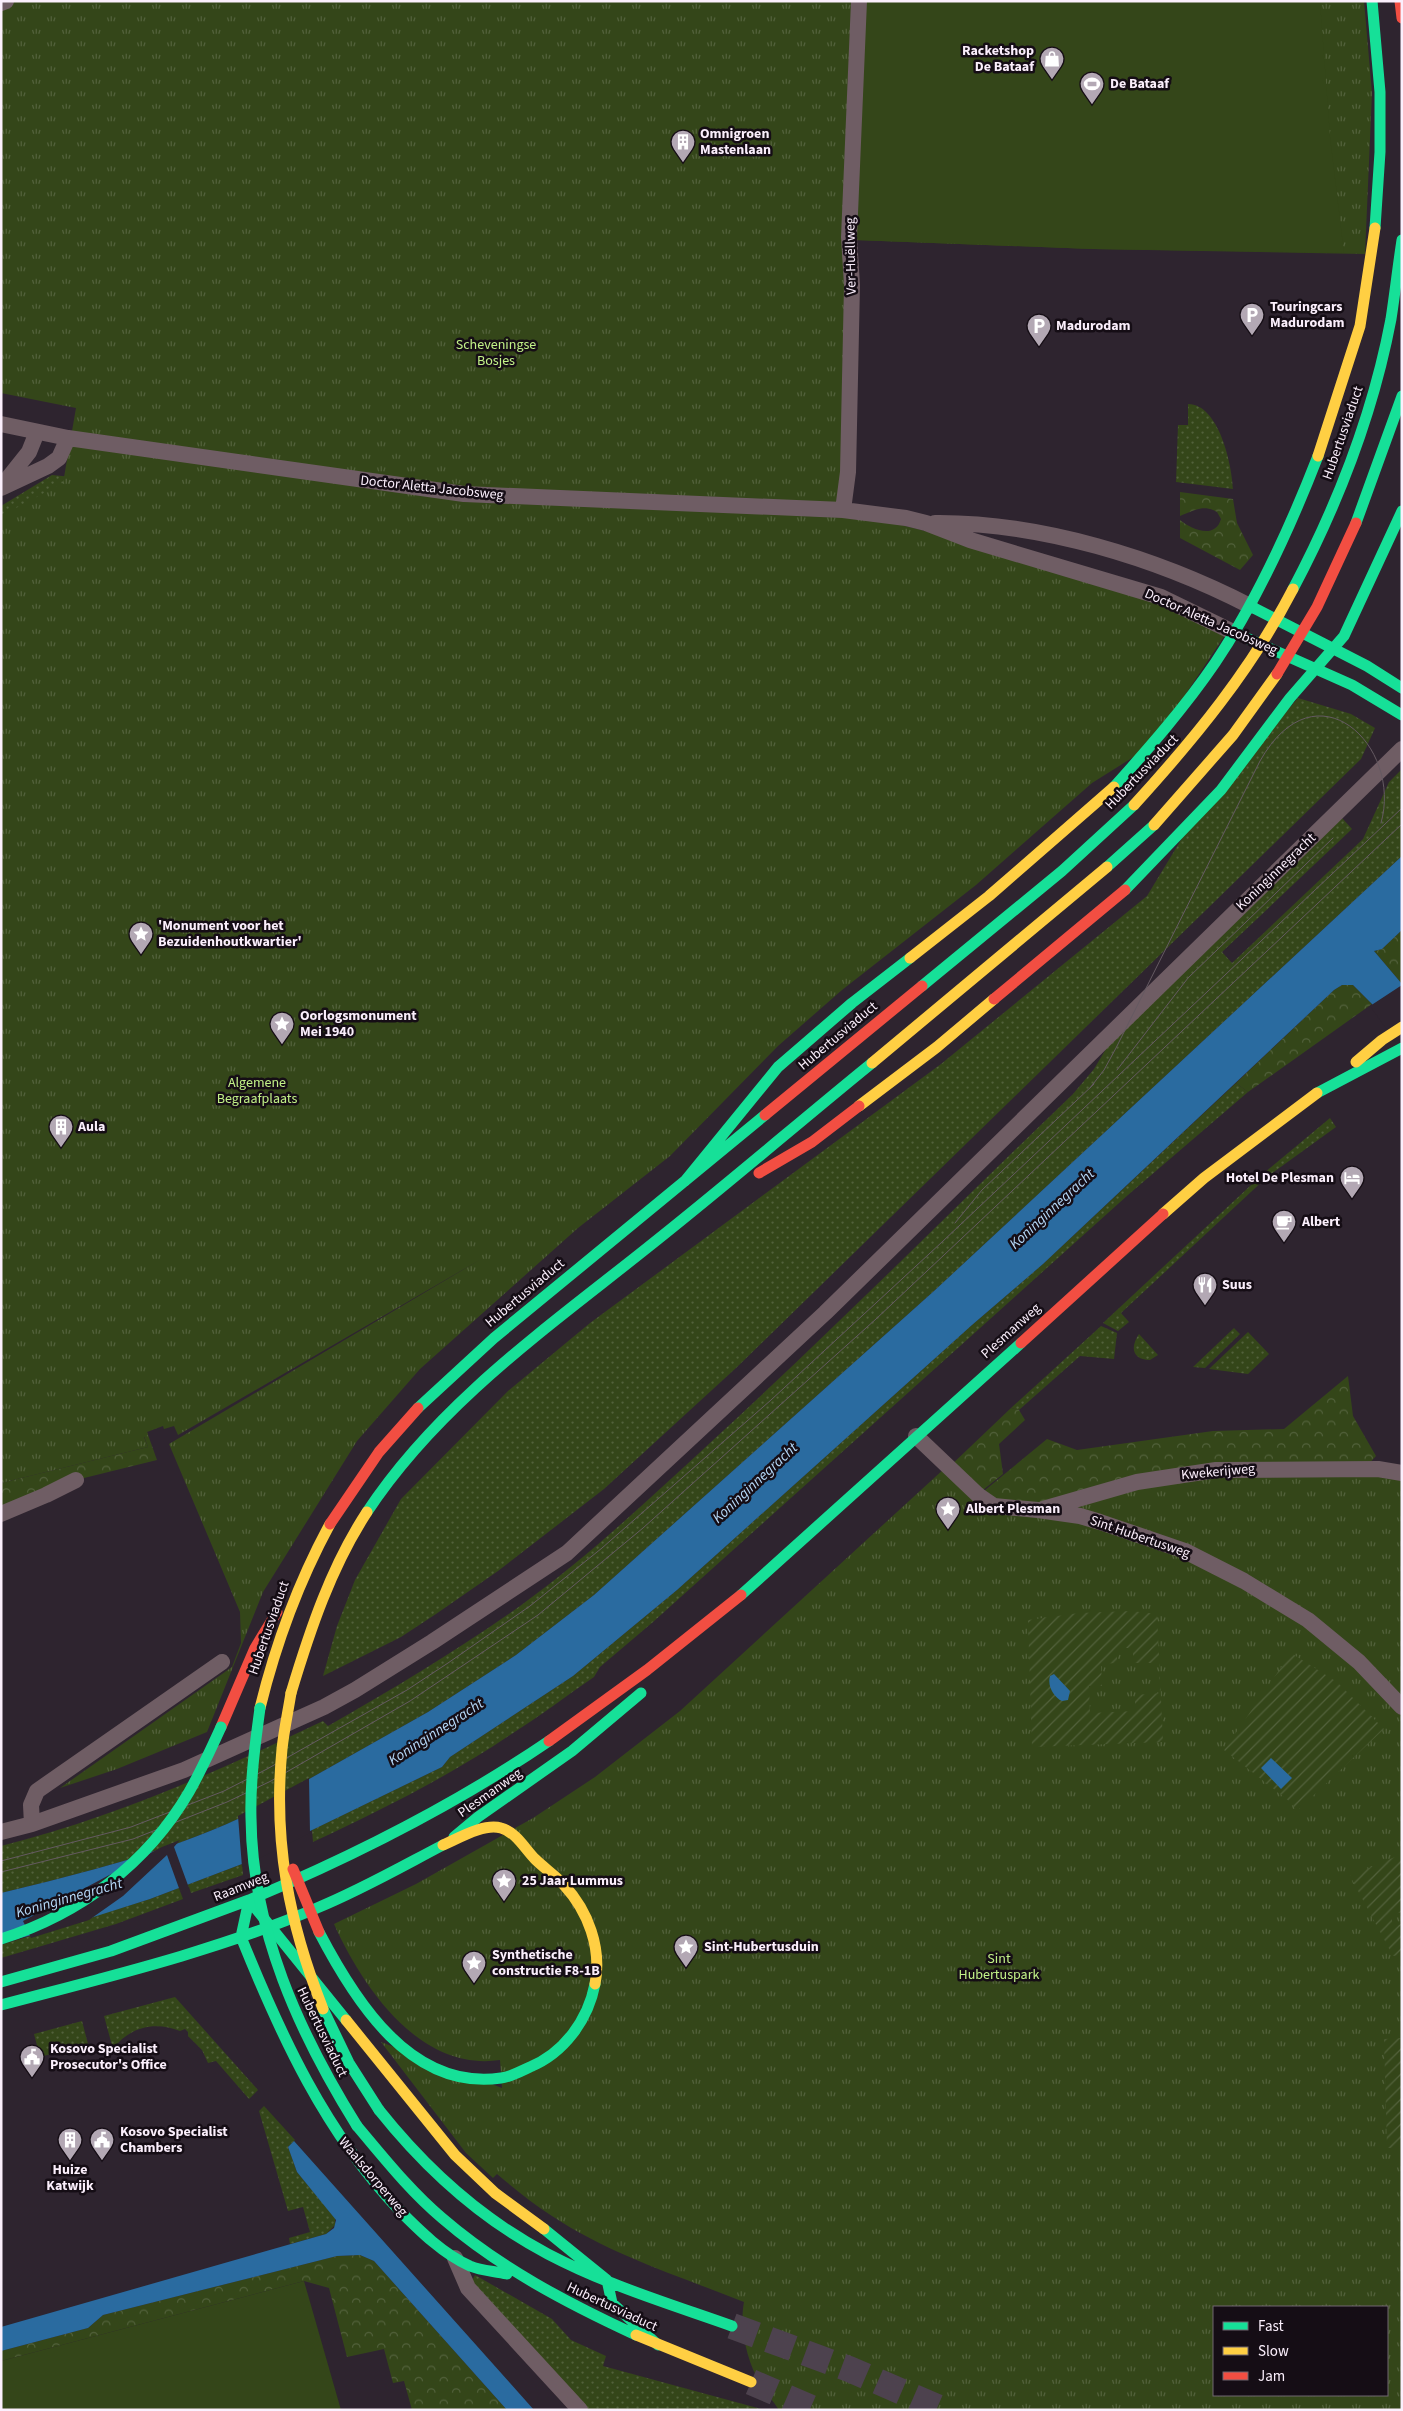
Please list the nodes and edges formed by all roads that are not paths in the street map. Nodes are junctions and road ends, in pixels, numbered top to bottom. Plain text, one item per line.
1 (6, 1) edge
2 (859, 1) edge
3 (1372, 1) edge
4 (1400, 1) edge
5 (1, 3) edge
6 (1402, 18) edge
7 (1402, 240) edge
8 (1402, 396) edge
9 (1, 424) edge
10 (37, 432) junction
11 (68, 438) junction
12 (1, 487) edge
13 (843, 510) junction
14 (1402, 511) edge
15 (926, 523) junction
16 (1250, 606) junction
17 (1233, 632) junction
18 (1334, 650) junction
19 (1316, 670) junction
20 (1402, 688) edge
21 (1402, 715) edge
22 (1402, 749) edge
23 (1402, 1027) edge
24 (1397, 1051) edge
25 (1334, 1082) junction
26 (685, 1181) junction
27 (696, 1209) junction
28 (916, 1436) junction
29 (1402, 1472) edge
30 (76, 1480) dead end
31 (1038, 1510) junction
32 (1, 1514) edge
33 (314, 1552) junction
34 (718, 1615) junction
35 (222, 1662) dead end
36 (665, 1671) dead end
37 (651, 1684) dead end
38 (1402, 1707) edge
39 (478, 1786) joint
40 (32, 1824) junction
41 (1, 1832) edge
42 (279, 1834) junction
43 (449, 1842) junction
44 (249, 1900) junction
45 (271, 1926) junction
46 (241, 1937) junction
47 (1, 1939) edge
48 (1, 1982) edge
49 (329, 2000) junction
50 (1, 2005) edge
51 (281, 2034) junction
52 (455, 2257) junction
53 (518, 2276) junction
54 (607, 2280) junction
55 (732, 2326) tunnel mouth
56 (658, 2345) junction
57 (751, 2382) tunnel mouth
58 (580, 2410) edge

1 - 5 street
2 - 13 street, Ver-Huëllweg
3 - 16 main road
4 - 6 main road
7 - 26 main road, Hubertusviaduct, bridge
8 - 27 main road, Hubertusviaduct, bridge
9 - 10 street, Doctor Aletta Jacobsweg
10 - 11 street, Doctor Aletta Jacobsweg
10 - 12 street
11 - 12 street
11 - 13 street, Doctor Aletta Jacobsweg
13 - 15 street, Doctor Aletta Jacobsweg
14 - 18 main road
15 - 16 street, Doctor Aletta Jacobsweg
15 - 17 street, Doctor Aletta Jacobsweg
16 - 17 main road
16 - 18 main road, Doctor Aletta Jacobsweg
17 - 19 main road, Doctor Aletta Jacobsweg
17 - 26 main road
18 - 19 main road
18 - 20 main road, Doctor Aletta Jacobsweg
19 - 21 main road, Doctor Aletta Jacobsweg
19 - 27 main road
22 - 40 street, Koninginnegracht
23 - 25 main road, Plesmanweg
24 - 25 main road, Plesmanweg
25 - 28 main road, Plesmanweg
26 - 33 main road, Hubertusviaduct
27 - 42 main road, Hubertusviaduct, bridge
28 - 31 street, Sint Hubertusweg
28 - 34 main road, Plesmanweg
29 - 31 street, Kwekerijweg
30 - 32 street
31 - 38 street, Sint Hubertusweg
33 - 47 main road, bridge
33 - 53 main road, Hubertusviaduct, bridge
34 - 36 main road, Plesmanweg
34 - 39 main road, Plesmanweg
35 - 40 street
37 - 43 main road, Plesmanweg
39 - 44 main road, Raamweg
40 - 41 street, Koninginnegracht
42 - 43 main road, bridge
42 - 54 main road, Hubertusviaduct, bridge
43 - 45 main road, Plesmanweg
44 - 45 main road
44 - 46 main road
44 - 48 main road, Raamweg
45 - 46 main road, Plesmanweg
45 - 49 main road
46 - 50 main road
46 - 51 main road, Waalsdorperweg
49 - 51 main road
49 - 54 main road
51 - 52 main road, Waalsdorperweg
52 - 53 main road
52 - 58 street, Waalsdorperweg
53 - 56 main road, Hubertusviaduct
54 - 55 main road, Hubertusviaduct
54 - 56 main road
56 - 57 main road, Hubertusviaduct

